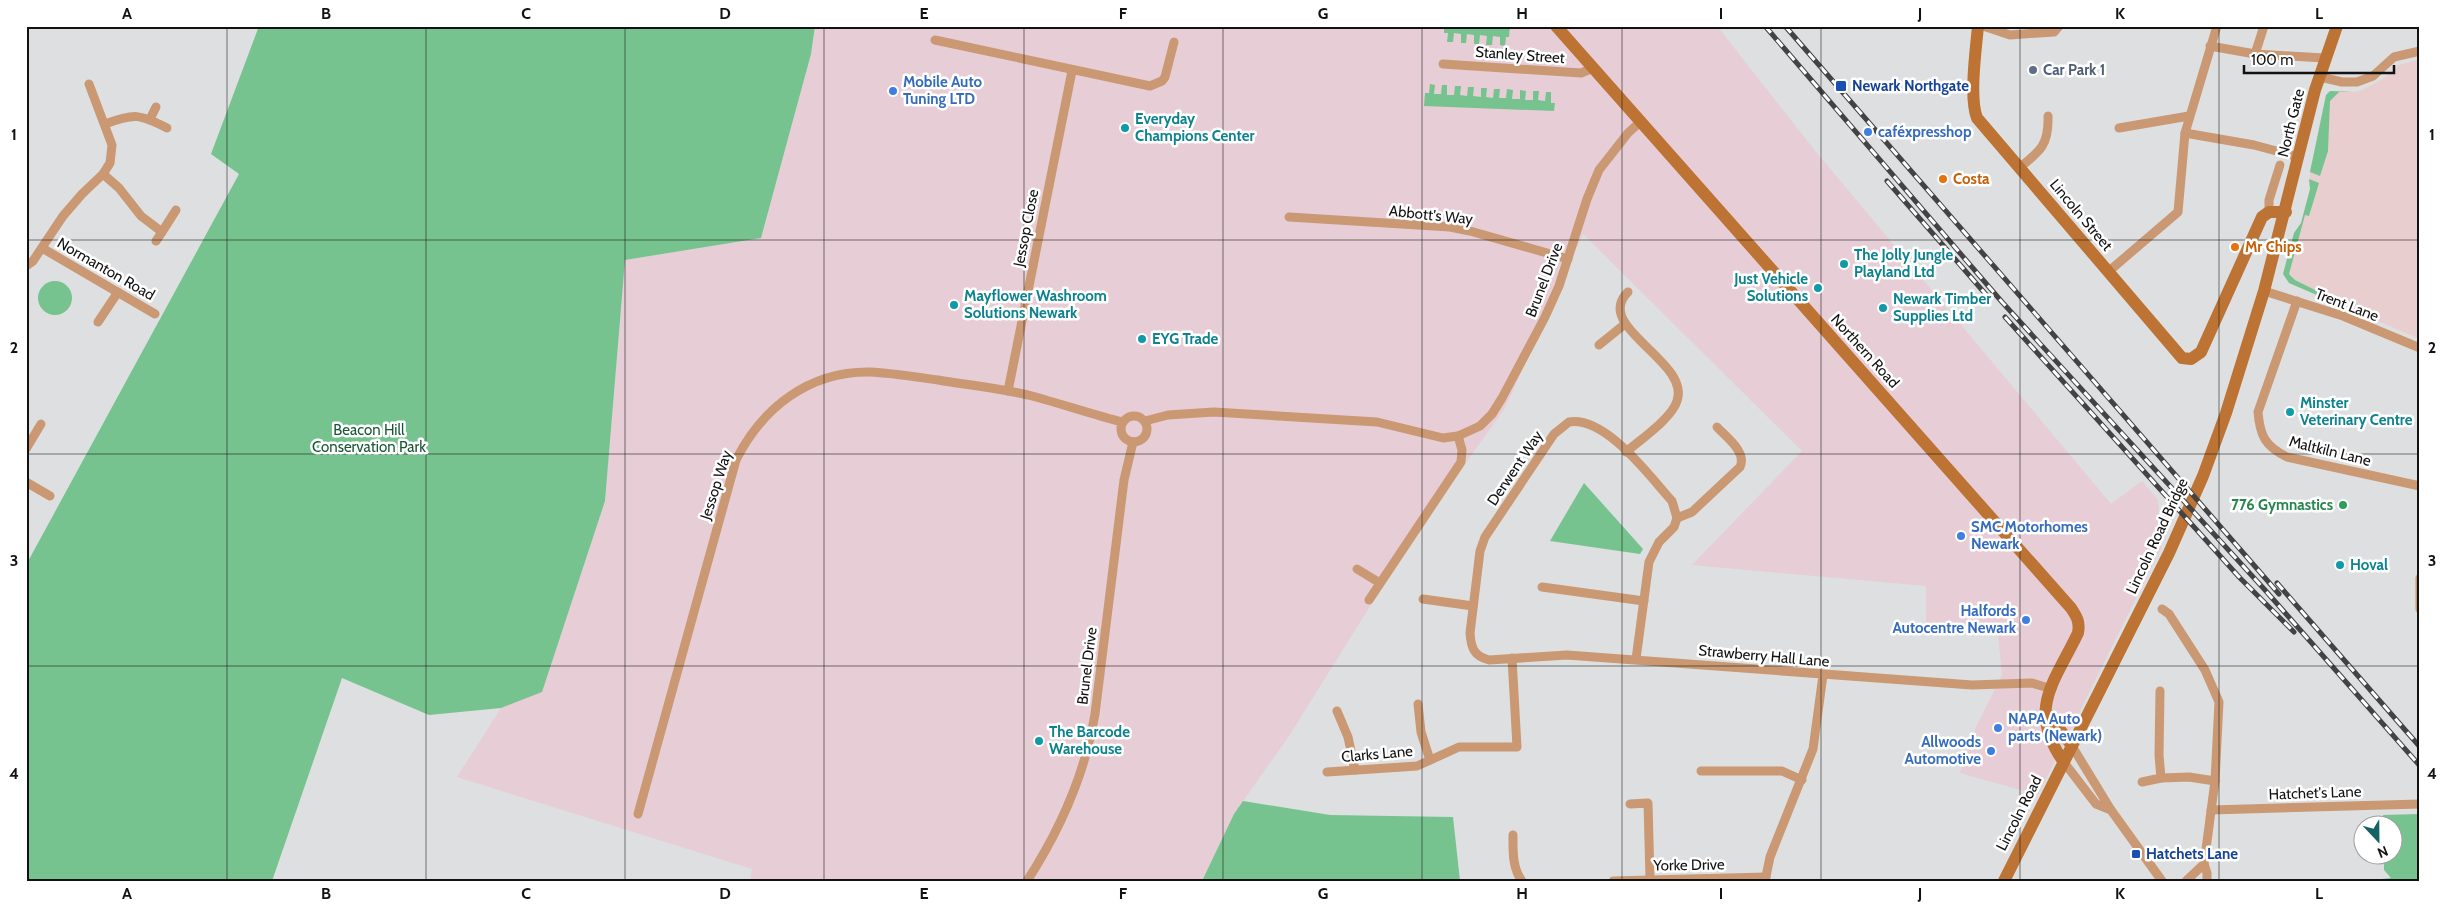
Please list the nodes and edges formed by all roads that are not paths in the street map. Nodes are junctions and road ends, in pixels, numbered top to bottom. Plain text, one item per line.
1 (1556, 26) edge
2 (1978, 26) edge
3 (1983, 26) edge
4 (2059, 26) edge
5 (2217, 26) edge
6 (2264, 26) edge
7 (2337, 26) edge
8 (934, 40) dead end
9 (1174, 42) dead end
10 (2210, 46) junction
11 (2420, 51) edge
12 (2254, 54) junction
13 (2324, 58) junction
14 (1444, 64) dead end
15 (1593, 68) junction
16 (1072, 71) junction
17 (2320, 77) junction
18 (89, 84) dead end
19 (156, 107) dead end
20 (2048, 116) dead end
21 (2189, 116) junction
22 (150, 120) junction
23 (1640, 122) junction
24 (105, 124) junction
25 (167, 128) dead end
26 (2124, 129) dead end
27 (2185, 133) junction
28 (2299, 158) junction
29 (2280, 165) dead end
30 (2019, 168) junction
31 (103, 174) junction
32 (176, 210) dead end
33 (2269, 212) junction
34 (2286, 212) junction
35 (1289, 217) dead end
36 (162, 232) junction
37 (156, 241) dead end
38 (42, 248) junction
39 (1568, 259) junction
40 (26, 266) edge
41 (2108, 272) junction
42 (2264, 291) junction
43 (118, 292) junction
44 (1628, 292) dead end
45 (2297, 301) junction
46 (155, 314) dead end
47 (98, 322) dead end
48 (1625, 324) junction
49 (1599, 346) dead end
50 (2420, 348) edge
51 (2182, 358) joint
52 (1008, 391) junction
53 (1122, 422) junction
54 (1145, 422) junction
55 (41, 424) dead end
56 (1717, 427) dead end
57 (1458, 436) junction
58 (29, 438) edge
59 (1134, 442) junction
60 (26, 449) edge
61 (1626, 452) junction
62 (26, 482) edge
63 (2420, 486) edge
64 (50, 496) dead end
65 (1677, 518) junction
66 (1357, 569) dead end
67 (2420, 578) edge
68 (1380, 583) junction
69 (1542, 587) dead end
70 (1423, 599) dead end
71 (1369, 600) dead end
72 (1644, 601) junction
73 (1473, 606) junction
74 (2162, 609) dead end
75 (2420, 609) edge
76 (1475, 654) joint
77 (1512, 658) junction
78 (1636, 659) junction
79 (1823, 675) junction
80 (2052, 689) junction
81 (2160, 691) dead end
82 (1418, 704) dead end
83 (1337, 711) dead end
84 (2045, 716) junction
85 (2072, 746) junction
86 (1430, 760) junction
87 (2063, 761) junction
88 (1355, 770) junction
89 (1701, 771) dead end
90 (1327, 772) dead end
91 (2161, 778) junction
92 (1802, 780) junction
93 (2215, 781) junction
94 (2142, 782) dead end
95 (1630, 804) dead end
96 (2420, 804) edge
97 (2111, 810) junction
98 (2211, 810) junction
99 (638, 814) dead end
100 (1514, 835) dead end
101 (2204, 864) junction
102 (1650, 878) junction
103 (1766, 879) edge
104 (1027, 881) edge
105 (1522, 881) edge
106 (1613, 881) edge
107 (2004, 881) edge
108 (2162, 881) edge
109 (2186, 881) edge
110 (2207, 881) edge

1 - 15 street, Northern Road
2 - 30 street, Lincoln Street
3 - 4 street
5 - 10 street
6 - 12 street
7 - 13 street, North Gate
8 - 16 street
9 - 16 street
10 - 12 street
10 - 21 street
11 - 17 street
12 - 13 street
13 - 17 street, North Gate
14 - 15 street, Stanley Street
15 - 23 street, Northern Road
16 - 52 street, Jessop Close
17 - 28 street, North Gate
18 - 24 street
19 - 22 street
20 - 30 street
21 - 26 street
21 - 27 street
22 - 24 street
22 - 25 street
23 - 39 street, Brunel Drive
23 - 80 street, Northern Road
24 - 31 street
27 - 28 street
27 - 41 street
28 - 34 street, North Gate
29 - 33 street, North Gate
30 - 41 street, Lincoln Street
31 - 36 street
31 - 38 street
32 - 36 street
33 - 34 street
33 - 51 street, North Gate
34 - 42 street, North Gate
35 - 39 street, Abbott's Way
36 - 37 street
38 - 40 street
38 - 43 street, Normanton Road
39 - 57 street, Brunel Drive
41 - 51 street, Lincoln Street
42 - 45 street, Trent Lane
42 - 85 street, Lincoln Road Bridge
43 - 46 street, Normanton Road
43 - 47 street
44 - 48 street
45 - 50 street, Trent Lane
45 - 63 street, Maltkiln Lane
48 - 49 street
48 - 61 street
52 - 53 street, Jessop Way
52 - 99 street, Jessop Way
53 - 54 street
53 - 59 street
54 - 57 street, Brunel Drive
54 - 59 street
55 - 58 street
56 - 65 street
57 - 68 street
58 - 60 street
59 - 104 street, Brunel Drive
61 - 65 street, Derwent Way
61 - 73 street, Derwent Way
62 - 64 street
65 - 72 street
66 - 68 street
67 - 75 street
68 - 71 street
69 - 72 street
70 - 73 street
72 - 78 street
73 - 76 street, Derwent Way
74 - 93 street
76 - 77 street, Strawberry Hall Lane
77 - 78 street, Strawberry Hall Lane
77 - 86 street, Clarks Lane
78 - 79 street, Strawberry Hall Lane
79 - 80 street, Strawberry Hall Lane
79 - 92 street, Yorke Drive
80 - 84 street, Northern Road
81 - 91 street
82 - 86 street
83 - 88 street
84 - 85 street
84 - 87 street, Northern Road
85 - 87 street, Lincoln Road
85 - 97 street
86 - 88 street, Clarks Lane
87 - 97 street
87 - 107 street, Lincoln Road
88 - 90 street, Clarks Lane
89 - 92 street
91 - 93 street
91 - 94 street
92 - 103 street, Yorke Drive
93 - 98 street
95 - 102 street
96 - 98 street, Hatchet's Lane
97 - 108 street
98 - 101 street
100 - 105 street
101 - 109 street
101 - 110 street
102 - 103 street, Yorke Drive
102 - 106 street, Yorke Drive

